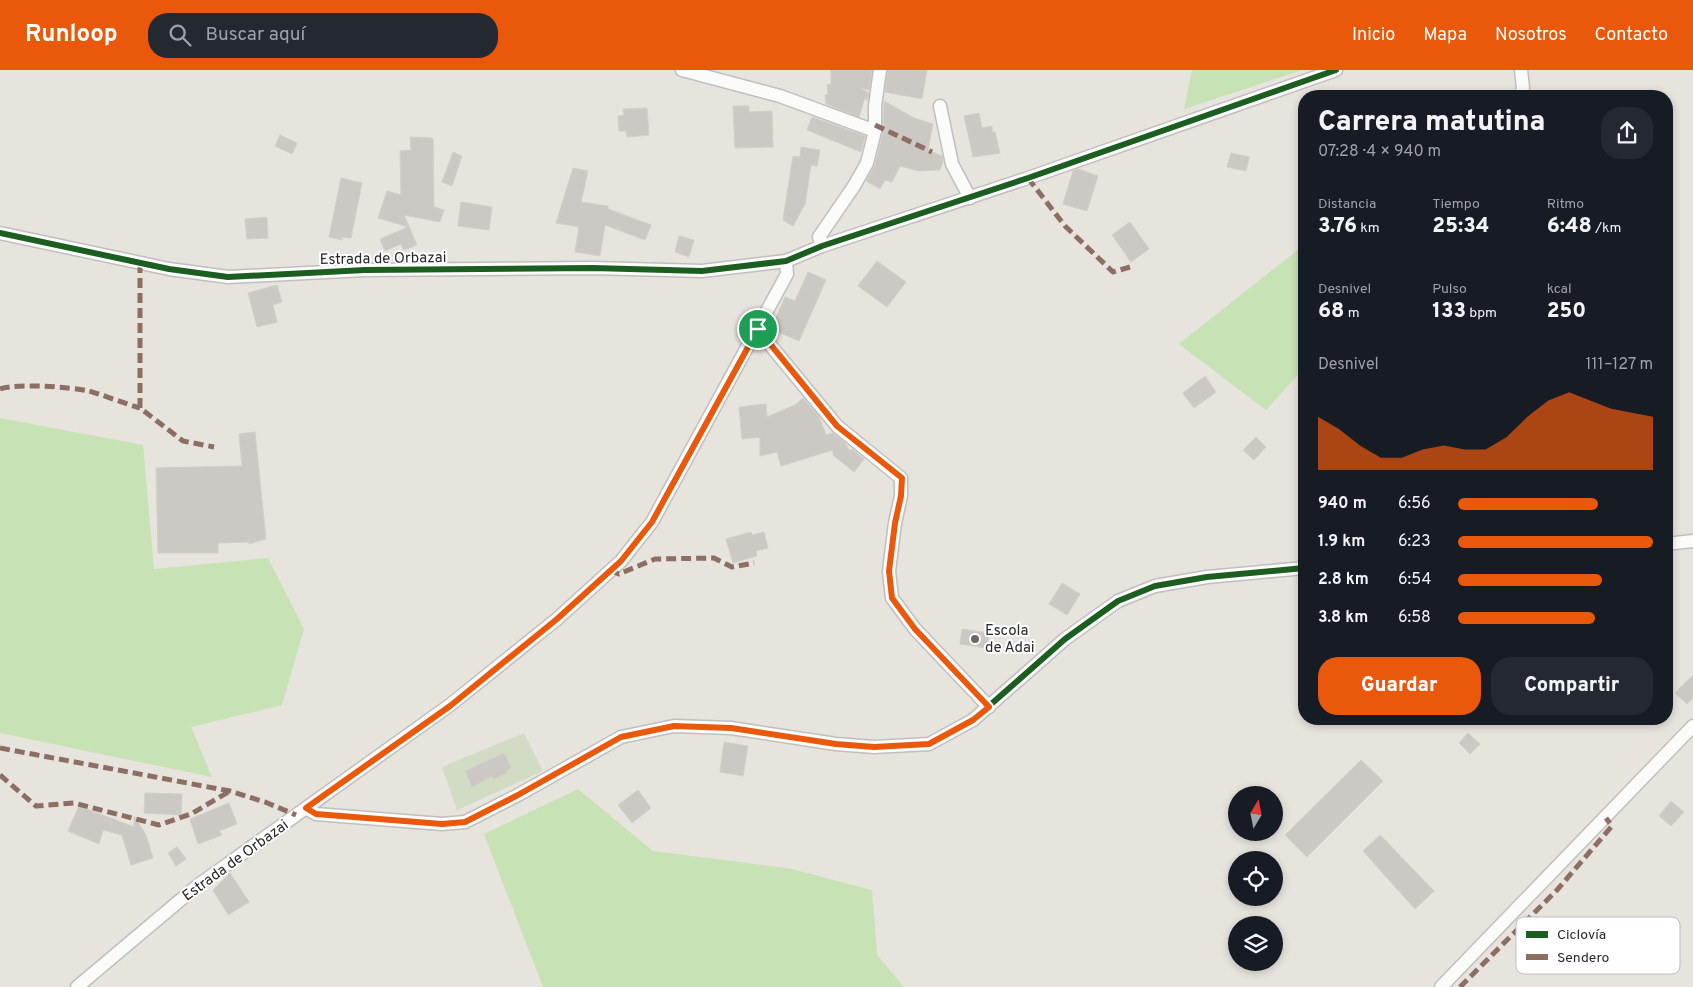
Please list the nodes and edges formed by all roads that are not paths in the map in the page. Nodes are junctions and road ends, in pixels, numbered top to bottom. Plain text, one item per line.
1 (682, 70) edge
2 (880, 70) edge
3 (1336, 70) edge
4 (1522, 70) edge
5 (1522, 90) edge
6 (940, 106) dead end
7 (875, 131) junction
8 (970, 198) junction
9 (0, 233) edge
10 (822, 246) junction
11 (786, 261) junction
12 (758, 329) junction
13 (1693, 541) edge
14 (1673, 543) edge
15 (1298, 569) edge
16 (989, 707) junction
17 (1693, 726) edge
18 (324, 795) junction
19 (306, 808) junction
20 (336, 815) junction
21 (77, 987) edge
22 (1441, 987) edge

1 - 7 street
2 - 7 street
3 - 8 street, Estrada de Orbazai
4 - 5 street
6 - 8 street
7 - 10 street
8 - 10 street, Estrada de Orbazai
9 - 11 street, Estrada de Orbazai
10 - 11 street, Estrada de Orbazai
11 - 12 street, Estrada de Orbazai
12 - 16 street
12 - 18 street, Estrada de Orbazai
13 - 14 street
15 - 16 street
16 - 20 street
17 - 22 street
18 - 19 street, Estrada de Orbazai
18 - 20 street
19 - 20 street
19 - 21 street, Estrada de Orbazai

